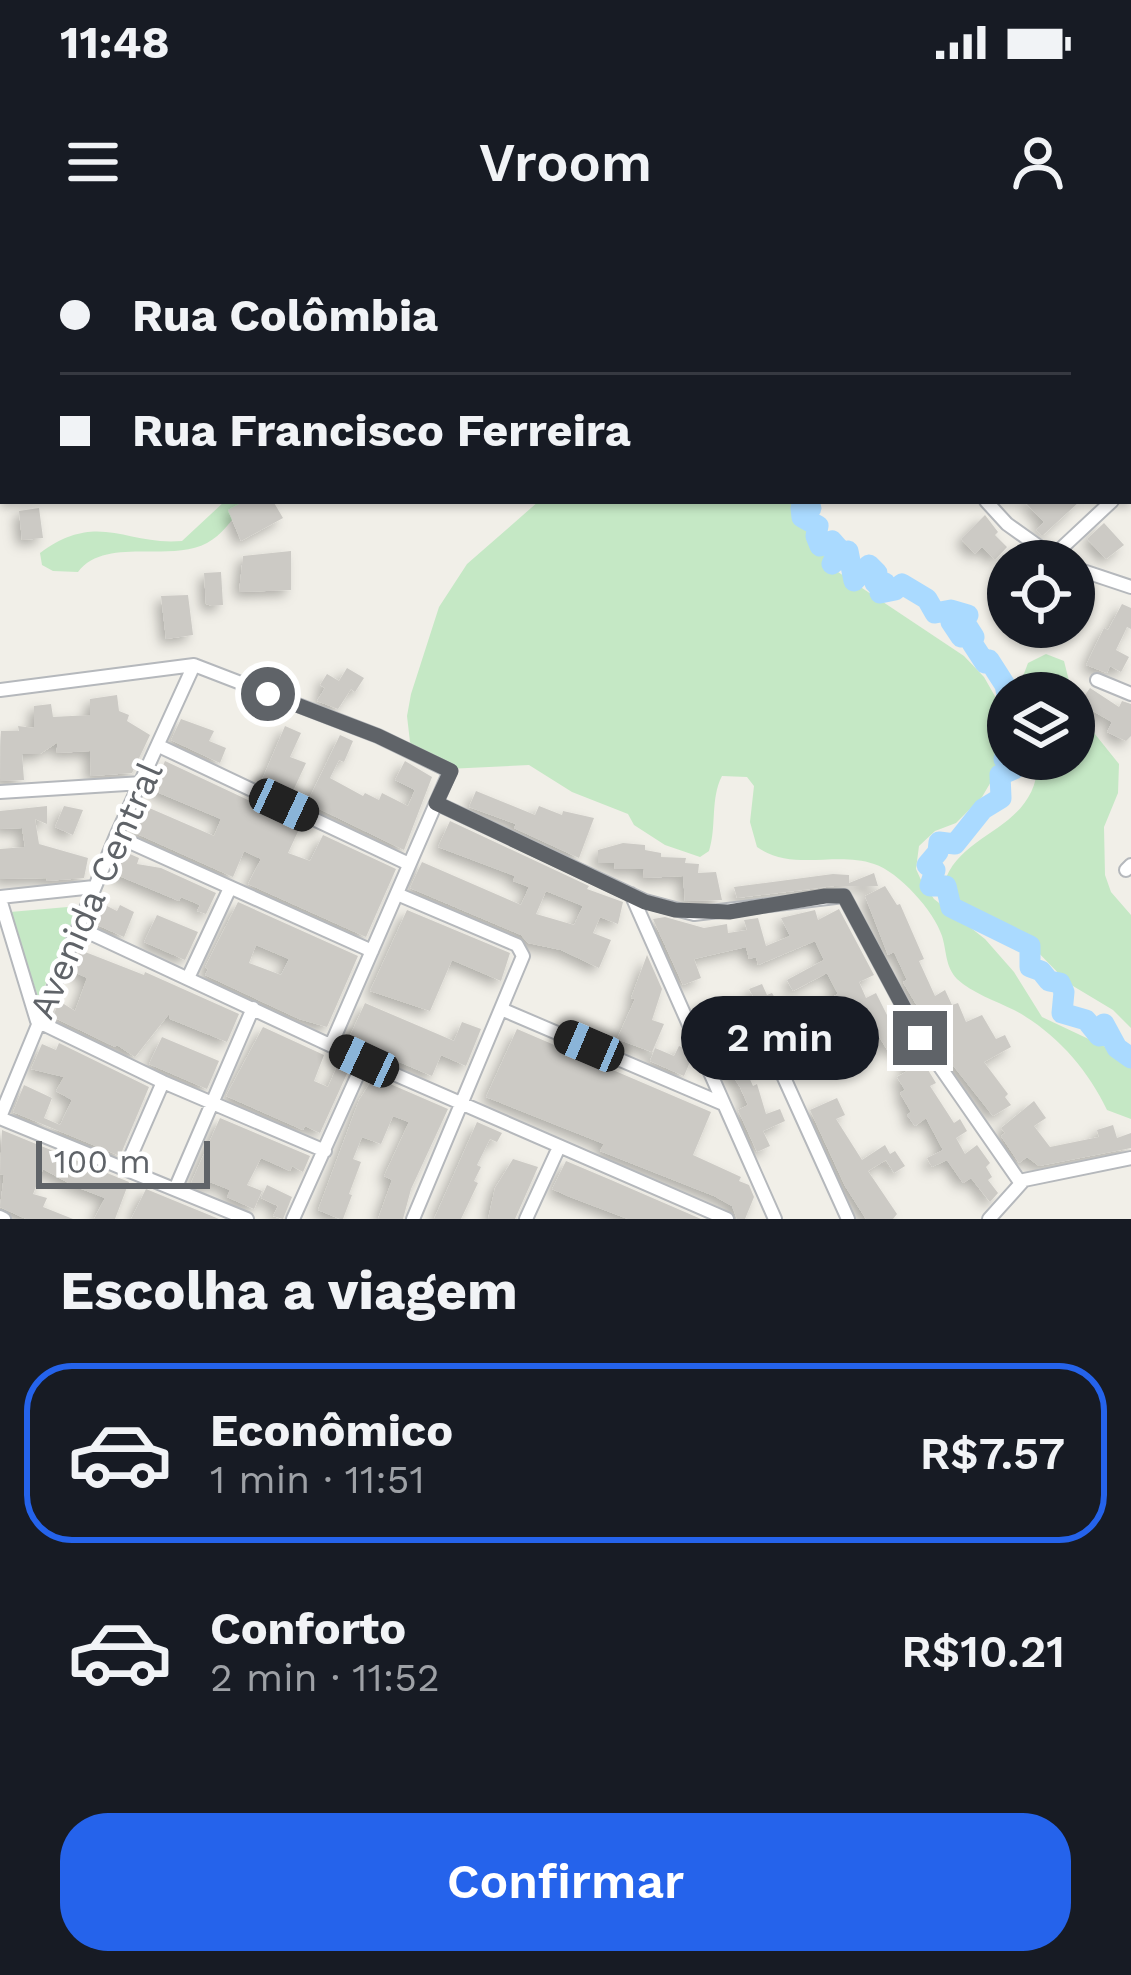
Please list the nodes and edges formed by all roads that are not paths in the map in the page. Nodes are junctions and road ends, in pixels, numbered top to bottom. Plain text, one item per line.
1 (989, 504) edge
2 (1109, 504) edge
3 (1028, 540) edge
4 (1074, 540) edge
5 (1095, 575) edge
6 (1131, 587) edge
7 (194, 665) junction
8 (1097, 680) dead end
9 (0, 690) edge
10 (1131, 694) edge
11 (159, 746) junction
12 (142, 783) junction
13 (0, 792) edge
14 (436, 803) junction
15 (116, 836) junction
16 (409, 864) junction
17 (94, 886) junction
18 (230, 888) junction
19 (630, 893) junction
20 (398, 894) junction
21 (0, 898) edge
22 (79, 928) junction
23 (372, 951) junction
24 (188, 978) junction
25 (253, 1008) junction
26 (501, 1009) junction
27 (758, 1018) dead end
28 (37, 1021) junction
29 (331, 1046) junction
30 (364, 1061) junction
31 (163, 1082) junction
32 (5, 1091) edge
33 (462, 1101) junction
34 (214, 1103) junction
35 (721, 1103) junction
36 (0, 1117) edge
37 (559, 1147) junction
38 (326, 1151) junction
39 (1131, 1158) edge
40 (126, 1167) junction
41 (1020, 1182) junction
42 (176, 1187) junction
43 (247, 1219) edge
44 (293, 1219) edge
45 (413, 1219) edge
46 (526, 1219) edge
47 (728, 1219) edge
48 (775, 1219) edge
49 (848, 1219) edge
50 (989, 1219) edge

1 - 3 street
2 - 4 street
5 - 6 street
7 - 9 street
7 - 11 street, Avenida Central
7 - 14 street
8 - 10 street
11 - 12 street, Avenida Central
11 - 16 street
12 - 13 street
12 - 15 street, Avenida Central
14 - 16 street
14 - 19 street
15 - 17 street, Avenida Central
15 - 18 street
16 - 20 street
17 - 21 street
17 - 22 street, Avenida Central
18 - 23 street
18 - 24 street
19 - 35 street
19 - 41 street
20 - 23 street
20 - 26 street
21 - 28 street
22 - 24 street
22 - 28 street, Avenida Central
23 - 29 street
24 - 25 street
25 - 29 street
25 - 34 street
26 - 33 street
26 - 35 street
27 - 49 street
28 - 31 street
28 - 32 street, Avenida Central
29 - 30 street
30 - 33 street
30 - 38 street
31 - 34 street
31 - 40 street
32 - 36 street, Avenida Central
33 - 37 street
33 - 45 street
34 - 38 street
34 - 42 street
35 - 48 street
36 - 40 street
37 - 46 street
37 - 47 street
38 - 44 street
39 - 41 street
40 - 42 street
41 - 50 street
42 - 43 street

